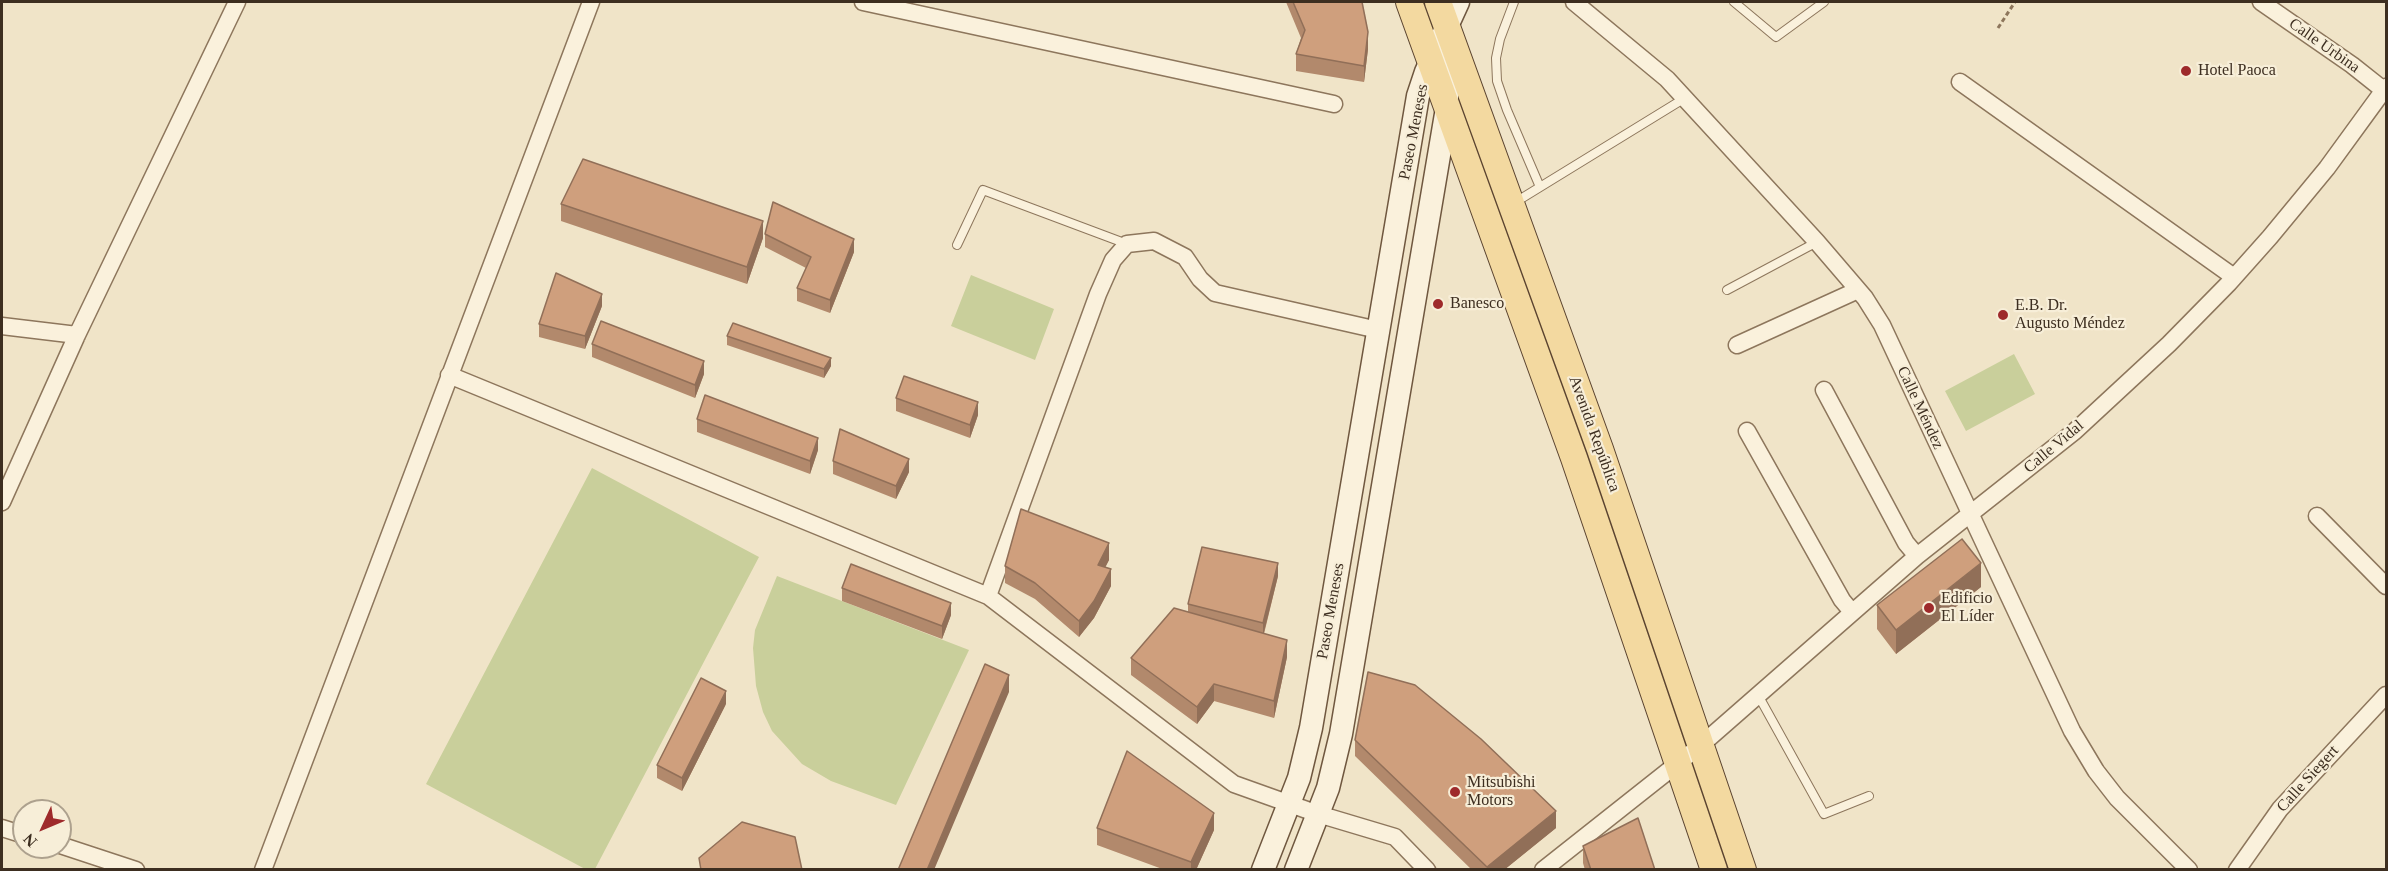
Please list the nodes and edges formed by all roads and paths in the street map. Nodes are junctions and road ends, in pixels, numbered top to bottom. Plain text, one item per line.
1 (237, 2) edge
2 (591, 2) edge
3 (863, 2) edge
4 (1409, 2) edge
5 (1438, 2) edge
6 (1458, 2) edge
7 (1514, 2) edge
8 (1574, 2) edge
9 (1734, 2) edge
10 (1824, 2) edge
11 (2015, 2) edge
12 (2261, 2) edge
13 (1447, 26) junction
14 (1998, 28) dead end
15 (1430, 62) junction
16 (1960, 82) dead end
17 (2386, 90) edge
18 (1684, 98) junction
19 (1334, 104) dead end
20 (1447, 108) junction
21 (1540, 187) junction
22 (1511, 205) junction
23 (1817, 242) junction
24 (1127, 244) junction
25 (957, 245) dead end
26 (2234, 277) junction
27 (1727, 290) dead end
28 (1858, 290) junction
29 (2, 326) edge
30 (1378, 330) junction
31 (77, 335) junction
32 (1737, 345) dead end
33 (448, 375) junction
34 (1824, 390) dead end
35 (1747, 431) dead end
36 (2, 502) edge
37 (1969, 514) junction
38 (2317, 516) dead end
39 (1917, 556) junction
40 (2386, 586) edge
41 (988, 596) junction
42 (1852, 612) junction
43 (1758, 695) junction
44 (2386, 695) edge
45 (1701, 745) junction
46 (1678, 763) junction
47 (1869, 796) dead end
48 (1290, 802) junction
49 (1318, 814) junction
50 (72, 850) edge
51 (136, 870) edge
52 (263, 870) edge
53 (1263, 870) edge
54 (1296, 870) edge
55 (1427, 870) edge
56 (1543, 870) edge
57 (1714, 870) edge
58 (1743, 870) edge
59 (2189, 870) edge
60 (2237, 870) edge

1 - 31 street
2 - 33 street
3 - 19 street
4 - 15 main road, Avenida República
5 - 13 main road, Avenida República
6 - 13 street
7 - 21 lane
8 - 18 street, Calle Méndez
9 - 10 lane
11 - 14 path
12 - 17 street, Calle Urbina
13 - 15 street, Paseo Meneses
13 - 20 street, Paseo Meneses
13 - 22 main road, Avenida República
15 - 20 main road, Avenida República
15 - 30 street, Paseo Meneses
16 - 26 street
17 - 26 street, Calle Vidal
18 - 21 lane
18 - 23 street, Calle Méndez
20 - 46 main road, Avenida República
20 - 49 street, Paseo Meneses
21 - 22 lane
22 - 45 main road, Avenida República
23 - 27 lane
23 - 28 street, Calle Méndez
24 - 25 lane
24 - 30 street
24 - 41 street
26 - 37 street, Calle Vidal
28 - 32 street
28 - 37 street, Calle Méndez
29 - 31 street
30 - 48 street, Paseo Meneses
31 - 36 street
33 - 41 street
33 - 52 street
34 - 39 street
35 - 42 street
37 - 39 street, Calle Vidal
37 - 59 street, Calle Méndez
38 - 40 street
39 - 42 street, Calle Vidal
41 - 48 street
42 - 43 street, Calle Vidal
43 - 45 street, Calle Vidal
43 - 47 lane
44 - 60 street, Calle Siegert
45 - 46 street, Calle Vidal
45 - 58 main road, Avenida República
46 - 56 street, Calle Vidal
46 - 57 main road, Avenida República
48 - 49 street
48 - 53 street, Paseo Meneses
49 - 54 street, Paseo Meneses
49 - 55 street
50 - 51 street

